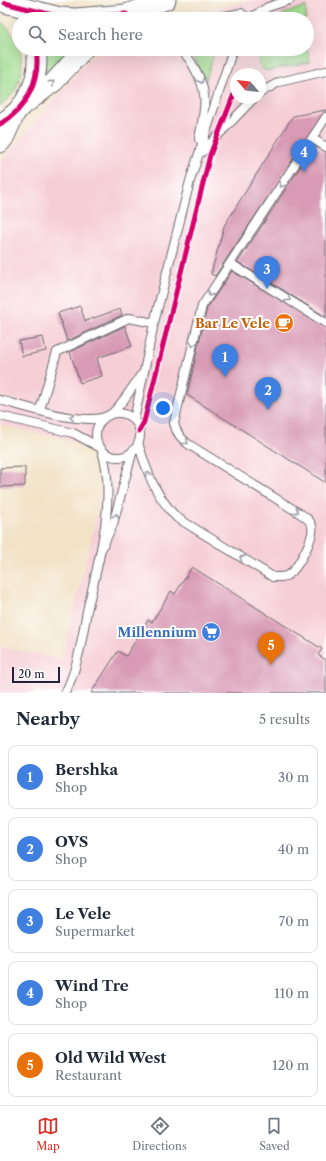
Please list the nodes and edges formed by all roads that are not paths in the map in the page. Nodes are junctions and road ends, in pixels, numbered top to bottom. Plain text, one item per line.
1 (166, 0) edge
2 (290, 0) edge
3 (11, 5) edge
4 (126, 11) edge
5 (40, 12) edge
6 (260, 12) edge
7 (36, 56) edge
8 (81, 56) edge
9 (186, 56) edge
10 (231, 56) edge
11 (326, 71) edge
12 (266, 90) edge
13 (248, 104) edge
14 (12, 115) edge
15 (326, 117) edge
16 (313, 139) junction
17 (0, 144) edge
18 (326, 147) edge
19 (199, 154) junction
20 (231, 264) junction
21 (154, 323) junction
22 (326, 323) edge
23 (143, 373) junction
24 (0, 400) edge
25 (40, 410) junction
26 (110, 414) junction
27 (0, 416) edge
28 (134, 420) junction
29 (136, 447) junction
30 (101, 448) junction
31 (100, 552) junction
32 (65, 693) edge

1 - 4 street
2 - 6 lane
3 - 5 street
7 - 14 street
14 -> 8 street
9 -> 19 lane
10 - 19 lane
11 - 12 lane
13 - 19 lane
14 - 17 street
15 - 16 lane
16 - 18 lane
16 -> 20 lane
19 - 21 lane
20 -> 22 lane
20 -> 29 lane
21 - 23 lane
21 - 25 lane
23 - 26 lane
23 - 28 lane
24 - 25 lane
26 -> 25 lane
26 - 28 lane
26 - 30 lane
27 - 30 lane
28 - 29 lane
29 - 30 lane
31 -> 29 lane
30 - 31 lane
31 - 32 lane

